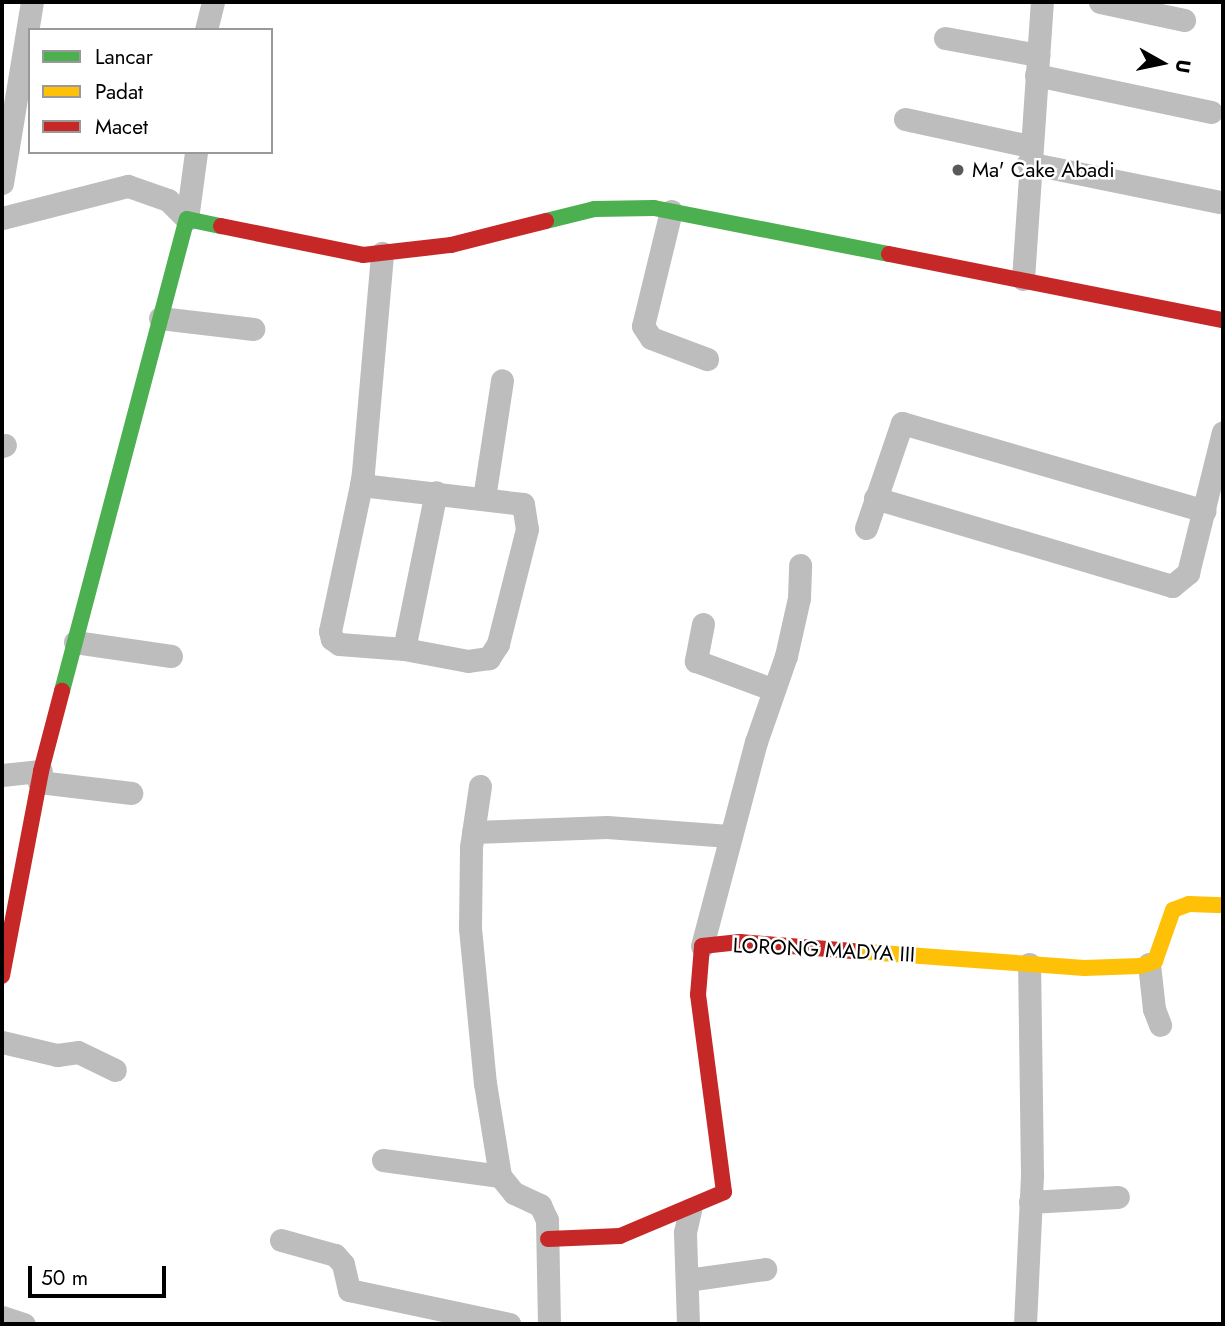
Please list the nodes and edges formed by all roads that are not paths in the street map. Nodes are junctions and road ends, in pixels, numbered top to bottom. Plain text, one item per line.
1 (32, 2) edge
2 (213, 2) edge
3 (1042, 2) edge
4 (1100, 2) edge
5 (1184, 20) dead end
6 (206, 28) edge
7 (945, 38) dead end
8 (1037, 65) junction
9 (1211, 112) dead end
10 (905, 119) dead end
11 (196, 154) edge
12 (1028, 155) junction
13 (2, 183) edge
14 (1219, 202) dead end
15 (671, 211) junction
16 (2, 218) edge
17 (187, 219) junction
18 (382, 253) junction
19 (1023, 279) junction
20 (160, 318) junction
21 (1223, 320) edge
22 (253, 329) dead end
23 (707, 359) dead end
24 (502, 380) dead end
25 (1223, 432) edge
26 (361, 485) junction
27 (436, 492) junction
28 (484, 498) junction
29 (875, 498) junction
30 (1204, 511) junction
31 (866, 528) dead end
32 (800, 565) dead end
33 (703, 624) dead end
34 (75, 642) junction
35 (404, 649) junction
36 (171, 656) dead end
37 (774, 690) junction
38 (2, 775) edge
39 (40, 777) junction
40 (480, 786) dead end
41 (131, 793) dead end
42 (473, 832) junction
43 (729, 836) junction
44 (1223, 905) edge
45 (702, 946) junction
46 (1029, 964) junction
47 (1149, 964) junction
48 (2, 976) edge
49 (1160, 1024) dead end
50 (2, 1042) edge
51 (115, 1070) dead end
52 (383, 1160) dead end
53 (500, 1176) junction
54 (1118, 1197) dead end
55 (1030, 1202) junction
56 (691, 1210) junction
57 (548, 1238) junction
58 (281, 1240) dead end
59 (765, 1269) dead end
60 (687, 1280) junction
61 (2, 1317) edge
62 (470, 1320) edge
63 (24, 1324) edge
64 (509, 1324) edge
65 (549, 1324) edge
66 (688, 1324) edge
67 (1025, 1324) edge

1 - 13 street
2 - 6 street
3 - 8 street
4 - 5 street
7 - 8 street
8 - 9 street
8 - 12 street
10 - 12 street
11 - 17 street
12 - 14 street
12 - 19 street
15 - 18 street
15 - 19 street
15 - 23 street
16 - 17 street
17 - 18 street
17 - 20 street
18 - 26 street
19 - 21 street
20 - 22 street
20 - 34 street
24 - 28 street
25 - 30 street
26 - 27 street
26 - 35 street
27 - 28 street
27 - 35 street
28 - 35 street
29 - 30 street
29 - 30 street
29 - 31 street
32 - 37 street
33 - 37 street
34 - 36 street
34 - 39 street
37 - 43 street
38 - 39 street
39 - 41 street
39 - 48 street
40 - 42 street
42 - 43 street
42 - 53 street
43 - 45 street
44 - 47 street
45 - 46 street, LORONG MADYA III
45 - 56 street, LORONG MADYA III
46 - 47 street, LORONG MADYA III
46 - 55 street
47 - 49 street
50 - 51 street
52 - 53 street
53 - 57 street
54 - 55 street
55 - 67 street
56 - 57 street
56 - 60 street
57 - 65 street
58 - 62 street
59 - 60 street
60 - 66 street
61 - 63 street
62 - 64 street

